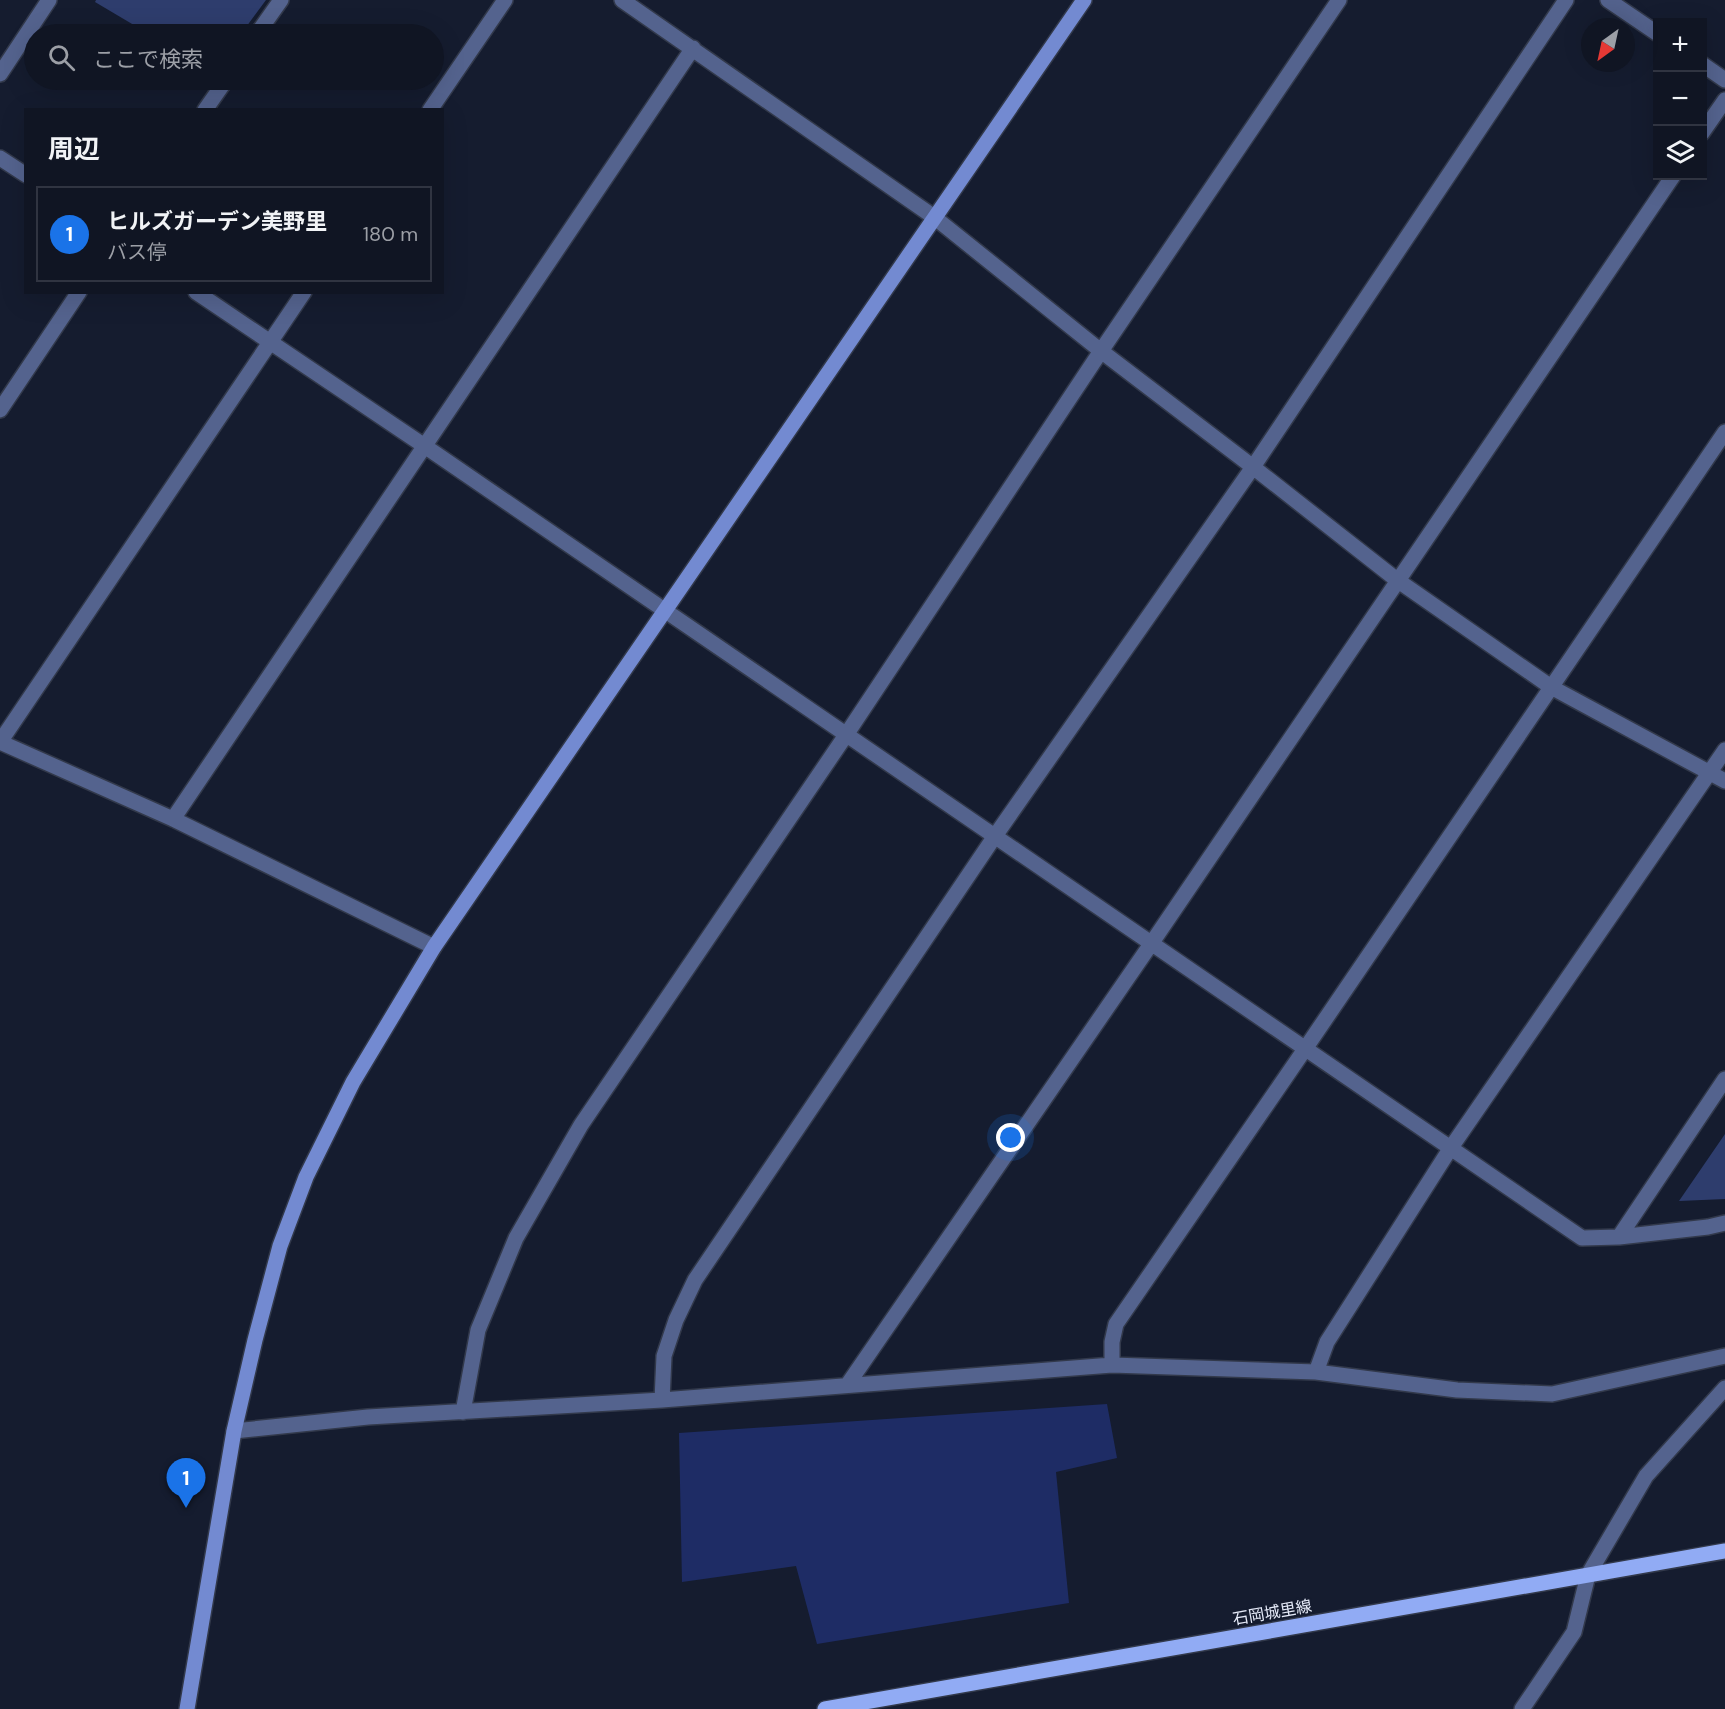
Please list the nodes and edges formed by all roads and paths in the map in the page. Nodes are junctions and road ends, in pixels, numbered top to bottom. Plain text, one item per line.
1 (49, 0) edge
2 (281, 0) edge
3 (505, 0) edge
4 (622, 0) edge
5 (1084, 0) edge
6 (1339, 0) edge
7 (1566, 0) edge
8 (1608, 0) edge
9 (33, 24) edge
10 (264, 24) edge
11 (1653, 31) edge
12 (24, 38) edge
13 (693, 48) junction
14 (1707, 67) edge
15 (0, 74) edge
16 (1725, 80) edge
17 (444, 89) edge
18 (219, 90) edge
19 (444, 90) edge
20 (1725, 100) edge
21 (206, 108) edge
22 (431, 108) edge
23 (1707, 126) edge
24 (0, 158) edge
25 (24, 174) edge
26 (1670, 180) edge
27 (934, 217) junction
28 (78, 294) edge
29 (199, 294) edge
30 (303, 294) edge
31 (269, 343) junction
32 (1101, 351) junction
33 (0, 410) edge
34 (1725, 432) edge
35 (426, 447) junction
36 (1253, 466) junction
37 (1397, 580) junction
38 (664, 612) junction
39 (1551, 687) junction
40 (846, 735) junction
41 (0, 742) edge
42 (1725, 750) edge
43 (1709, 773) junction
44 (1725, 781) edge
45 (173, 819) junction
46 (995, 836) junction
47 (1151, 944) junction
48 (434, 947) junction
49 (1305, 1049) junction
50 (1725, 1079) edge
51 (1450, 1149) junction
52 (1725, 1223) edge
53 (1619, 1237) junction
54 (1725, 1356) edge
55 (1112, 1365) junction
56 (1316, 1372) junction
57 (848, 1384) junction
58 (1725, 1388) edge
59 (662, 1400) junction
60 (463, 1412) junction
61 (234, 1431) junction
62 (1725, 1551) edge
63 (1588, 1575) junction
64 (188, 1709) edge
65 (825, 1709) edge
66 (1522, 1709) edge

1 - 9 street
2 - 10 street
3 - 17 street
4 - 13 street
5 - 27 street
6 - 32 street
7 - 36 street
8 - 11 street
12 - 15 street
13 - 27 street
13 - 35 street
14 - 16 street
18 - 21 street
19 - 22 street
20 - 23 street
24 - 25 street
26 - 37 street
27 - 32 street
27 - 38 street
28 - 33 street
29 - 31 street
30 - 31 street
31 - 35 street
31 - 41 street
32 - 36 street
32 - 40 street
34 - 39 street
35 - 38 street
35 - 45 street
36 - 37 street
36 - 46 street
37 - 39 street
37 - 47 street
38 - 40 street
38 - 48 street
39 - 43 street
39 - 49 street
40 - 46 street
40 - 60 street
41 - 45 street
42 - 43 street
43 - 44 street
43 - 51 street
45 - 48 street
46 - 47 street
46 - 59 street
47 - 49 street
47 - 57 street
48 - 61 street
49 - 51 street
49 - 55 street
50 - 53 street
51 - 53 street
51 - 56 street
52 - 53 street
54 - 56 street
55 - 56 street
55 - 57 street
57 - 59 street
58 - 63 street
59 - 60 street
60 - 61 street
61 - 64 street
62 - 63 main road, 石岡城里線
63 - 65 main road, 石岡城里線
63 - 66 street

